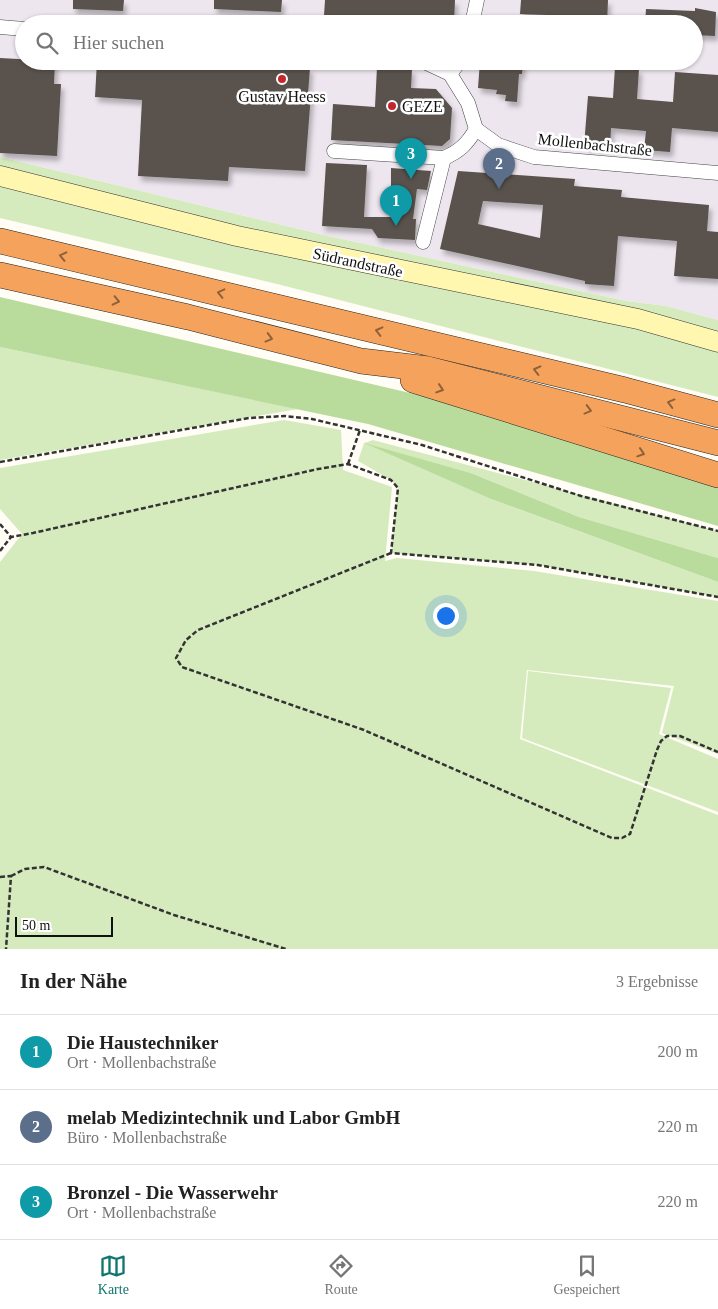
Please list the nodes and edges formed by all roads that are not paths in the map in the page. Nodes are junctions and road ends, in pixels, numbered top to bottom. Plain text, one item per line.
1 (477, 0) edge
2 (474, 15) edge
3 (0, 28) edge
4 (15, 29) edge
5 (441, 70) edge
6 (453, 70) edge
7 (450, 74) junction
8 (476, 129) junction
9 (334, 151) dead end
10 (444, 158) junction
11 (718, 173) edge
12 (0, 176) edge
13 (0, 241) edge
14 (424, 242) dead end
15 (0, 275) edge
16 (718, 342) edge
17 (361, 361) junction
18 (718, 415) edge
19 (718, 443) edge
20 (718, 475) edge

1 - 2 street
3 - 4 street
5 - 7 street
6 - 7 street
7 - 8 street
8 - 10 street
8 - 11 street, Mollenbachstraße
9 - 10 street
10 - 14 street
12 - 16 main road, Südrandstraße
18 -> 13 highway
15 -> 17 highway
17 -> 19 highway
17 -> 20 highway

